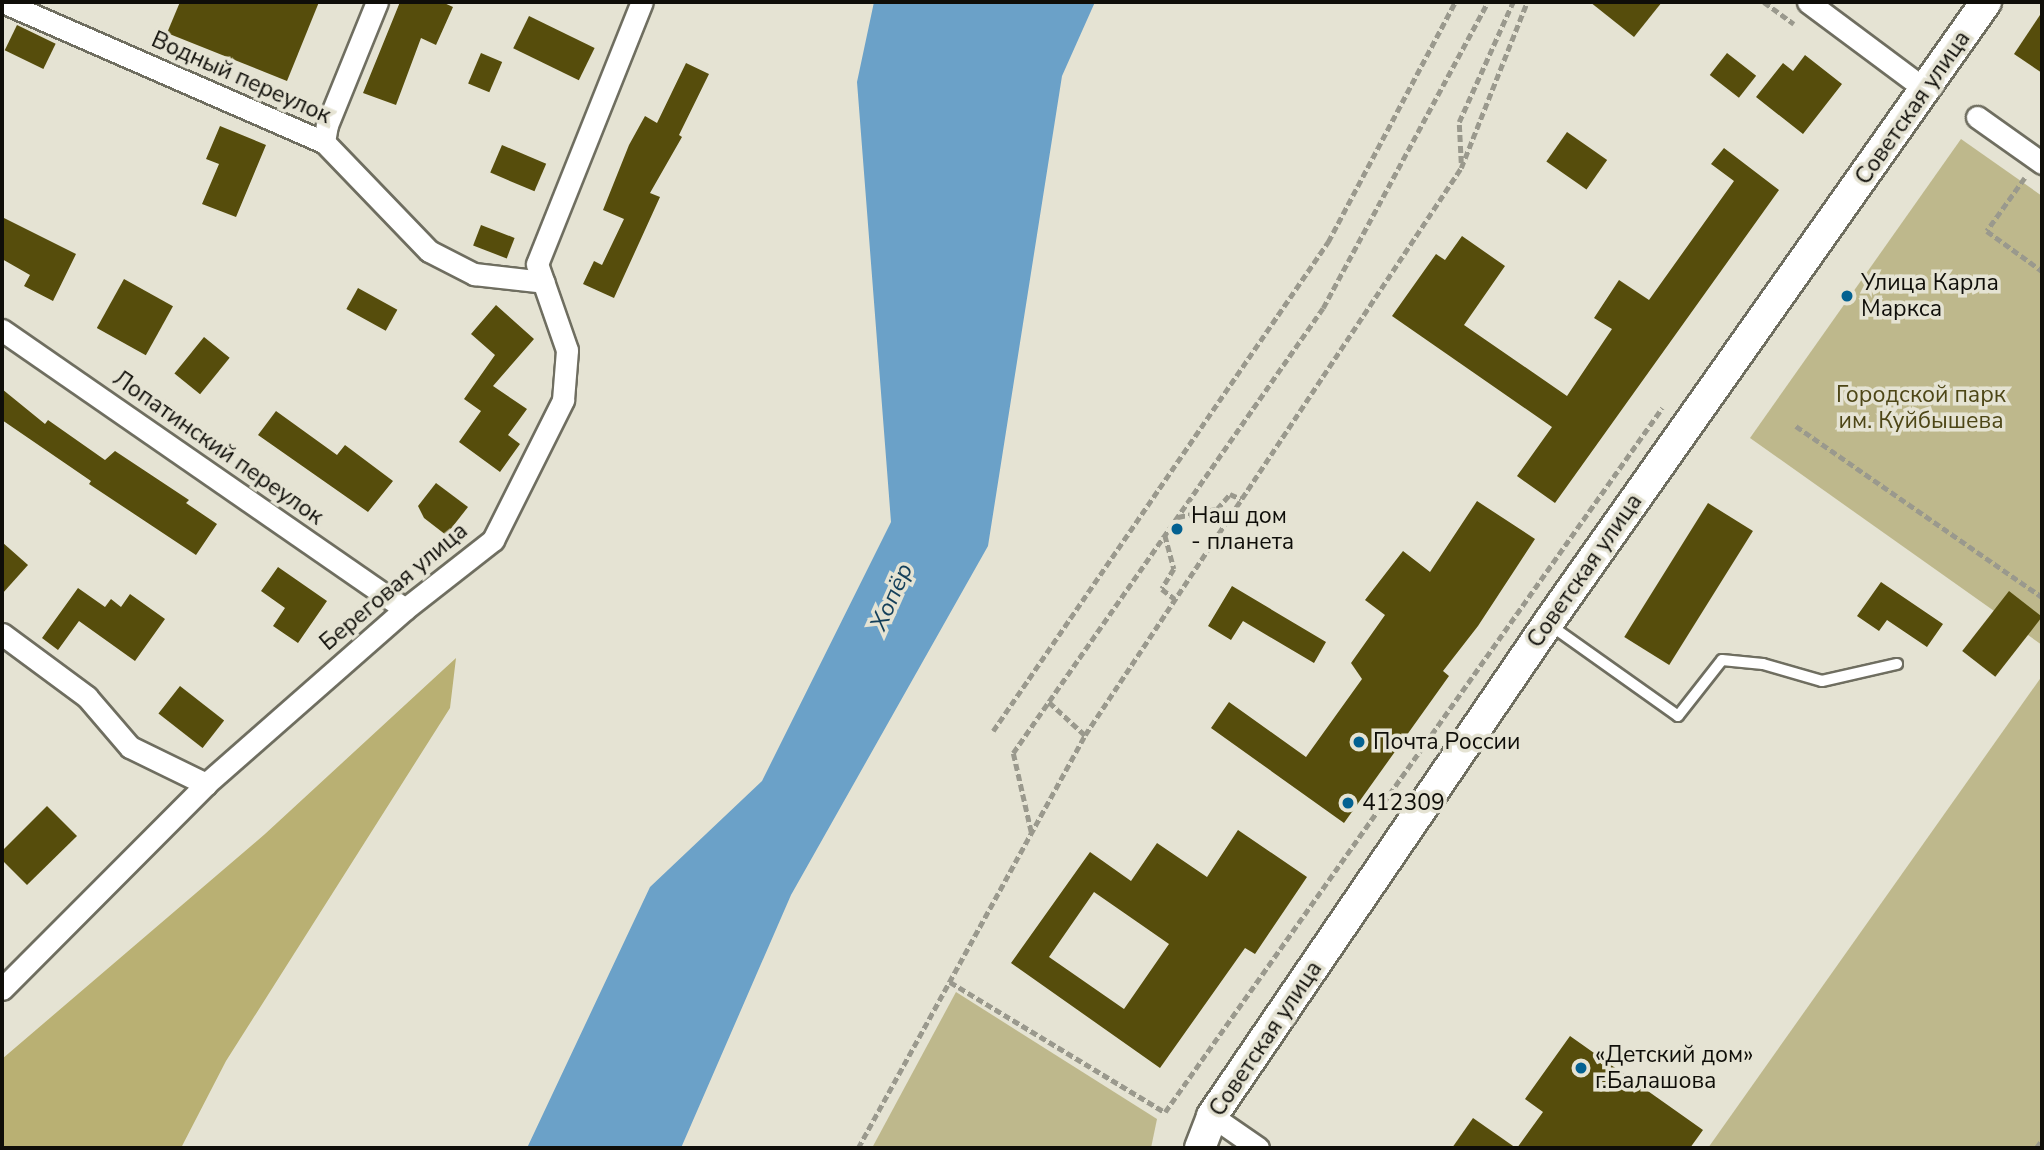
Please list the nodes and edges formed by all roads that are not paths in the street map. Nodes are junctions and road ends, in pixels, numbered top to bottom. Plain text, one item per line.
1 (3, 2) edge
2 (377, 2) edge
3 (642, 2) edge
4 (1808, 2) edge
5 (1986, 2) edge
6 (1926, 90) junction
7 (1977, 117) dead end
8 (324, 142) junction
9 (2040, 162) edge
10 (544, 282) junction
11 (2, 330) edge
12 (405, 608) junction
13 (1548, 623) junction
14 (2, 634) edge
15 (1897, 664) dead end
16 (206, 784) junction
17 (2, 989) edge
18 (1212, 1116) junction
19 (1200, 1148) edge
20 (1258, 1148) edge

1 - 8 street, Водный переулок
2 - 8 street
3 - 10 street, Береговая улица
4 - 6 street
5 - 6 street, Советская улица
6 - 13 street, Советская улица
7 - 9 street
8 - 10 street, Водный переулок
10 - 12 street, Береговая улица
11 - 12 street, Лопатинский переулок
12 - 16 street, Береговая улица
13 - 15 lane
13 - 18 street, Советская улица
14 - 16 street
16 - 17 street, Береговая улица
18 - 19 street, Советская улица
18 - 20 street

